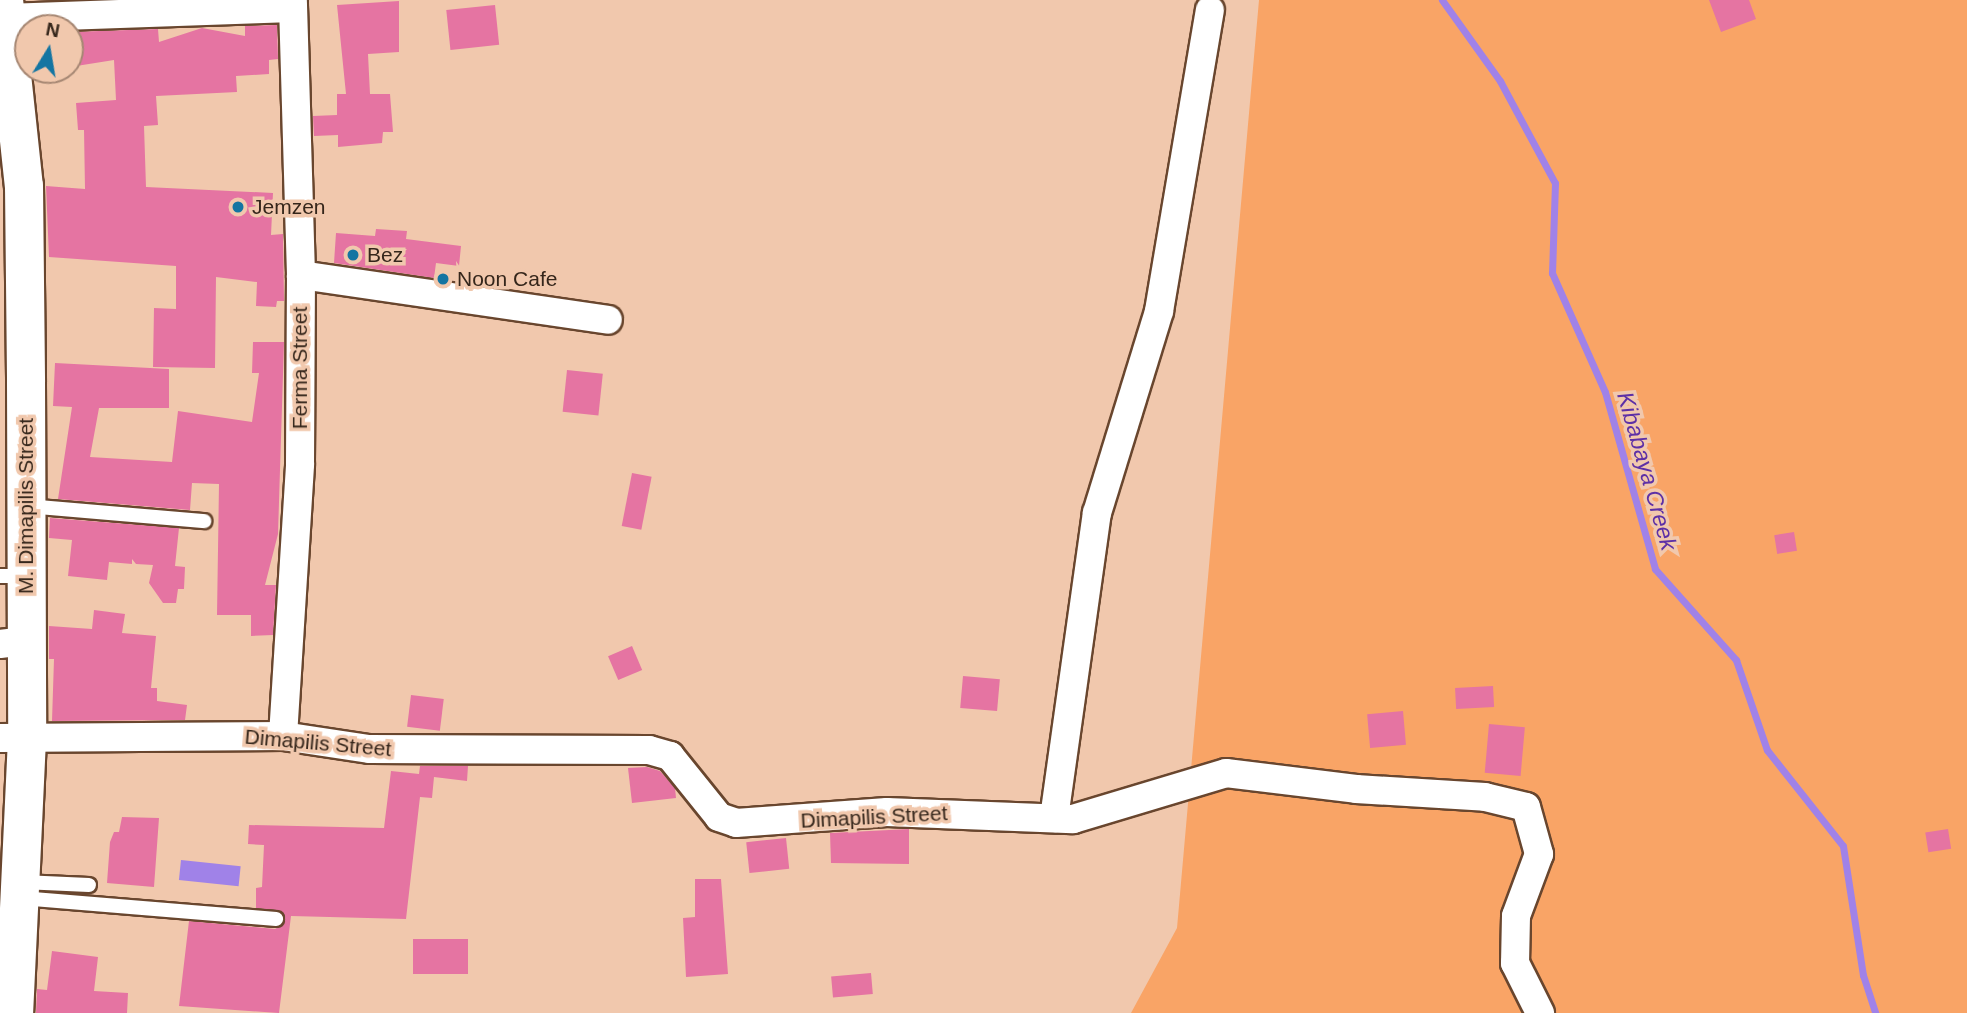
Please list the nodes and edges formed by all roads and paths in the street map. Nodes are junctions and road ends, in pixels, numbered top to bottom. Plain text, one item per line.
1 (293, 4) edge
2 (4, 9) edge
3 (1210, 10) dead end
4 (301, 275) junction
5 (608, 320) dead end
6 (26, 506) junction
7 (204, 521) dead end
8 (13, 576) edge
9 (13, 642) edge
10 (283, 736) junction
11 (13, 738) edge
12 (1054, 818) junction
13 (89, 885) dead end
14 (20, 890) junction
15 (276, 919) dead end
16 (14, 1013) edge
17 (1540, 1013) edge

1 - 2 street
1 - 4 street, Ferma Street
2 - 6 main road, M. Dimapilis Street
3 - 12 street
4 - 5 street
4 - 10 street, Ferma Street
6 - 7 lane
6 - 8 main road, M. Dimapilis Street
8 - 9 main road, M. Dimapilis Street
9 - 11 main road, M. Dimapilis Street
10 - 11 street, Dimapilis Street
10 - 12 street, Dimapilis Street
11 - 14 main road, M. Dimapilis Street
12 - 17 street, Dimapilis Street
13 - 14 lane
14 - 15 lane
14 - 16 main road, M. Dimapilis Street

